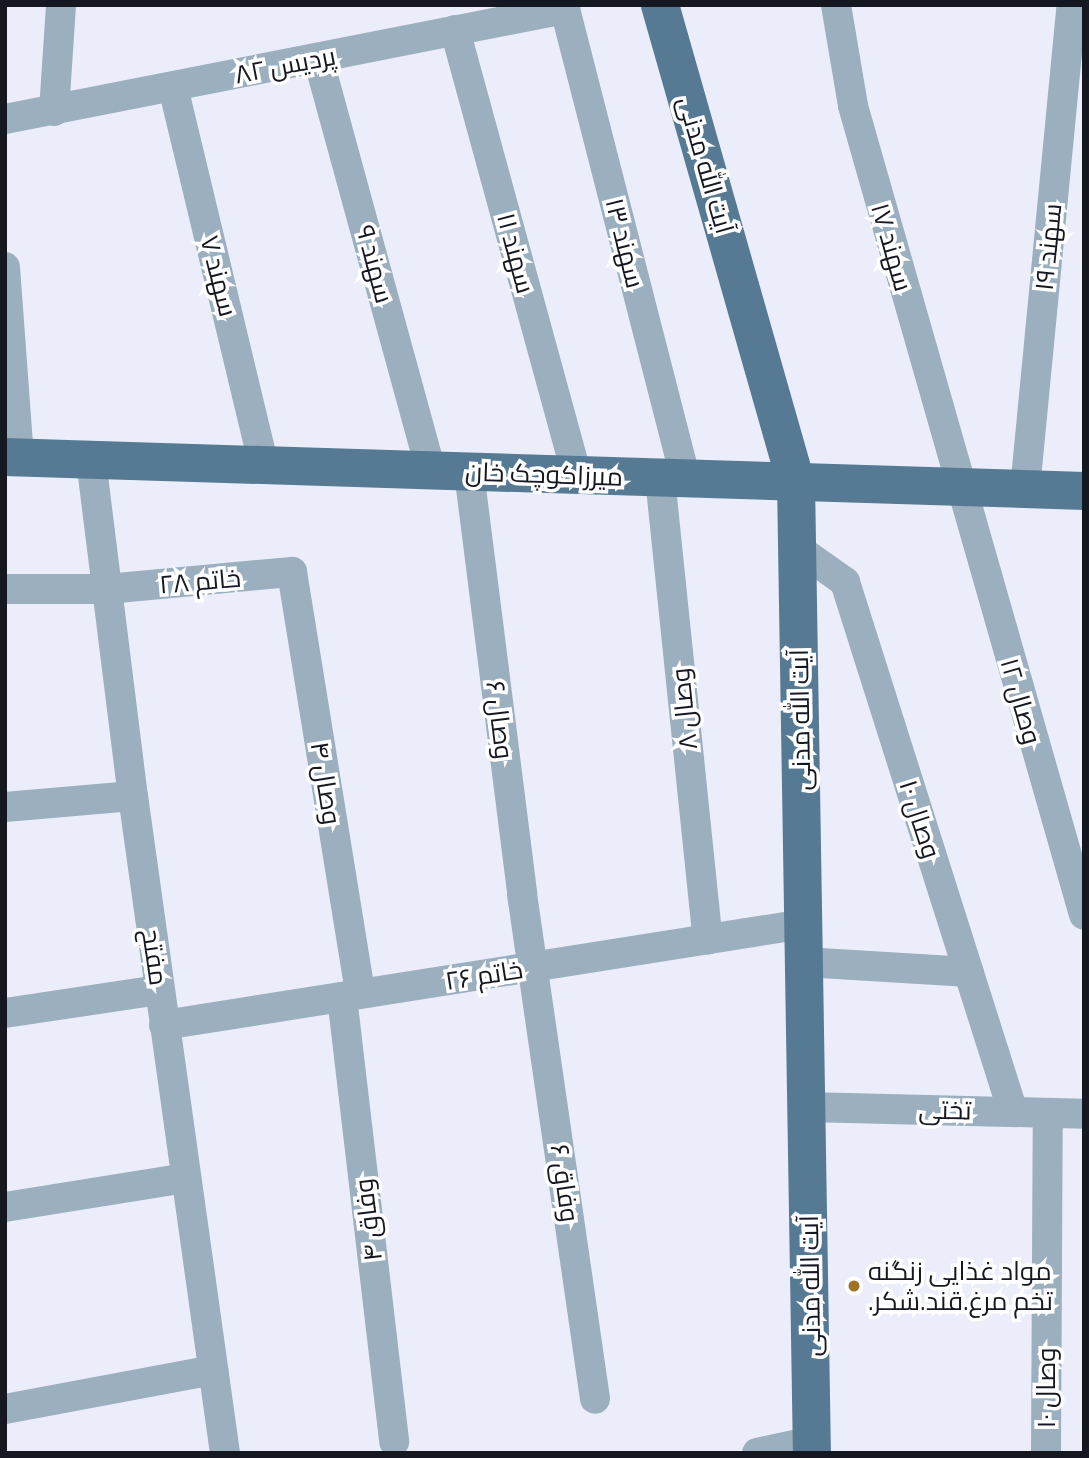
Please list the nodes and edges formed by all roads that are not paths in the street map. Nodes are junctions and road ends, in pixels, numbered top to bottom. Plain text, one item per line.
1 (61, 5) edge
2 (660, 5) edge
3 (836, 5) edge
4 (1072, 5) edge
5 (565, 9) joint
6 (456, 30) junction
7 (318, 58) junction
8 (173, 87) junction
9 (54, 111) junction
10 (5, 119) edge
11 (5, 267) edge
12 (12, 457) edge
13 (91, 460) junction
14 (264, 466) junction
15 (431, 471) junction
16 (469, 472) junction
17 (577, 475) junction
18 (672, 478) junction
19 (796, 482) junction
20 (959, 486) junction
21 (1025, 489) junction
22 (1081, 498) edge
23 (797, 548) junction
24 (292, 572) joint
25 (5, 589) edge
26 (107, 589) junction
27 (133, 796) junction
28 (5, 807) edge
29 (1084, 915) edge
30 (804, 924) junction
31 (708, 940) junction
32 (804, 962) junction
33 (536, 967) junction
34 (968, 972) junction
35 (159, 990) junction
36 (351, 995) junction
37 (5, 1013) edge
38 (164, 1025) junction
39 (807, 1107) junction
40 (1013, 1112) junction
41 (1048, 1113) junction
42 (1084, 1114) edge
43 (186, 1178) junction
44 (5, 1207) edge
45 (213, 1370) junction
46 (595, 1399) dead end
47 (5, 1409) edge
48 (394, 1442) dead end
49 (812, 1447) edge
50 (225, 1453) edge
51 (757, 1453) edge
52 (1045, 1453) edge

1 - 9 street
2 - 19 main road, آیت الله مدنی
3 - 20 street, سهند ۱۷
4 - 21 street, سهند ۱۹
5 - 6 street, پردیس ۸۲
5 - 18 street, سهند ۱۳
6 - 7 street, پردیس ۸۲
6 - 17 street, سهند ۱۱
7 - 8 street, پردیس ۸۲
7 - 15 street, سهند ۹
8 - 9 street, پردیس ۸۲
8 - 14 street, سهند ۷
9 - 10 street, پردیس ۸۲
11 - 12 street
12 - 13 main road, میرزاکوچک خان
13 - 14 main road, میرزاکوچک خان
13 - 26 street, مفتح
14 - 15 main road, میرزاکوچک خان
15 - 16 main road, میرزاکوچک خان
16 - 17 main road, میرزاکوچک خان
16 - 33 street, وصال ۶
17 - 18 main road, میرزاکوچک خان
18 - 19 main road, میرزاکوچک خان
18 - 31 street, وصال ۸
19 - 20 main road, میرزاکوچک خان
19 - 23 main road, آیت الله مدنی
20 - 21 main road, میرزاکوچک خان
20 - 29 street, وصال ۱۲
21 - 22 main road, میرزاکوچک خان
23 - 30 main road, آیت الله مدنی
23 - 34 street, وصال ۱۰
24 - 26 street, خاتم ۲۸
24 - 36 street, وصال ۴
25 - 26 street, خاتم ۲۸
26 - 27 street, مفتح
27 - 28 street
27 - 35 street, مفتح
30 - 31 street, خاتم ۲۶
30 - 32 main road, آیت الله مدنی
31 - 33 street, خاتم ۲۶
32 - 34 street
32 - 39 main road, آیت الله مدنی
33 - 36 street, خاتم ۲۶
33 - 46 street, وفاق ۶
34 - 40 street, وصال ۱۰
35 - 37 street
35 - 38 street, مفتح
36 - 38 street, خاتم ۲۶
36 - 48 street, وفاق ۴
38 - 43 street, مفتح
39 - 40 street, تختی
39 - 49 main road, آیت الله مدنی
40 - 41 street, تختی
41 - 42 street, تختی
41 - 52 street, وصال ۱۰
43 - 44 street
43 - 45 street, مفتح
45 - 47 street
45 - 50 street, مفتح
49 - 51 street

